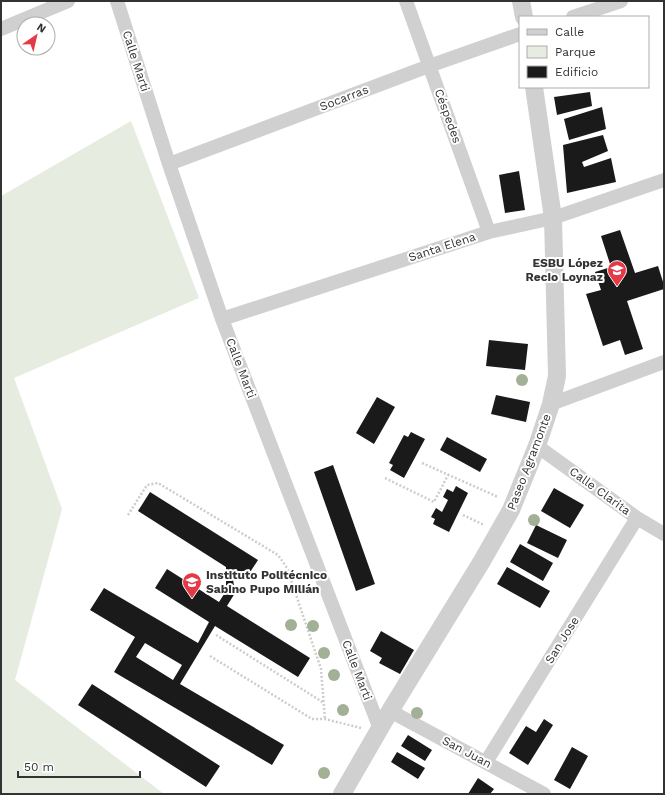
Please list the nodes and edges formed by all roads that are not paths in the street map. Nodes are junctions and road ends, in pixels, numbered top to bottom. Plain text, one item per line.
1 (68, 1) edge
2 (117, 1) edge
3 (406, 1) edge
4 (521, 1) edge
5 (621, 1) edge
6 (524, 16) edge
7 (576, 16) edge
8 (1, 29) edge
9 (519, 34) edge
10 (429, 66) junction
11 (534, 88) edge
12 (169, 164) junction
13 (664, 180) edge
14 (553, 218) junction
15 (489, 232) junction
16 (222, 319) junction
17 (664, 362) edge
18 (551, 404) junction
19 (537, 446) junction
20 (637, 518) junction
21 (664, 534) edge
22 (390, 711) junction
23 (378, 732) junction
24 (486, 762) junction
25 (342, 794) edge
26 (544, 794) edge

1 - 8 street
2 - 12 street, Calle Marti
3 - 10 street, Céspedes
4 - 6 street
5 - 7 street
9 - 10 street, Socarras
10 - 12 street, Socarras
10 - 15 street, Céspedes
11 - 14 street, Paseo Agramonte
12 - 16 street, Calle Marti
13 - 14 street, Santa Elena
14 - 15 street, Santa Elena
14 - 18 street, Paseo Agramonte
15 - 16 street, Santa Elena
16 - 23 street, Calle Marti
17 - 18 street
18 - 19 street, Paseo Agramonte
19 - 20 street, Calle Clarita
19 - 22 street, Paseo Agramonte
20 - 21 street, Calle Clarita
20 - 24 street, San Jose
22 - 23 street, Paseo Agramonte
22 - 24 street, San Juan
23 - 25 street, Paseo Agramonte
24 - 26 street, San Juan

